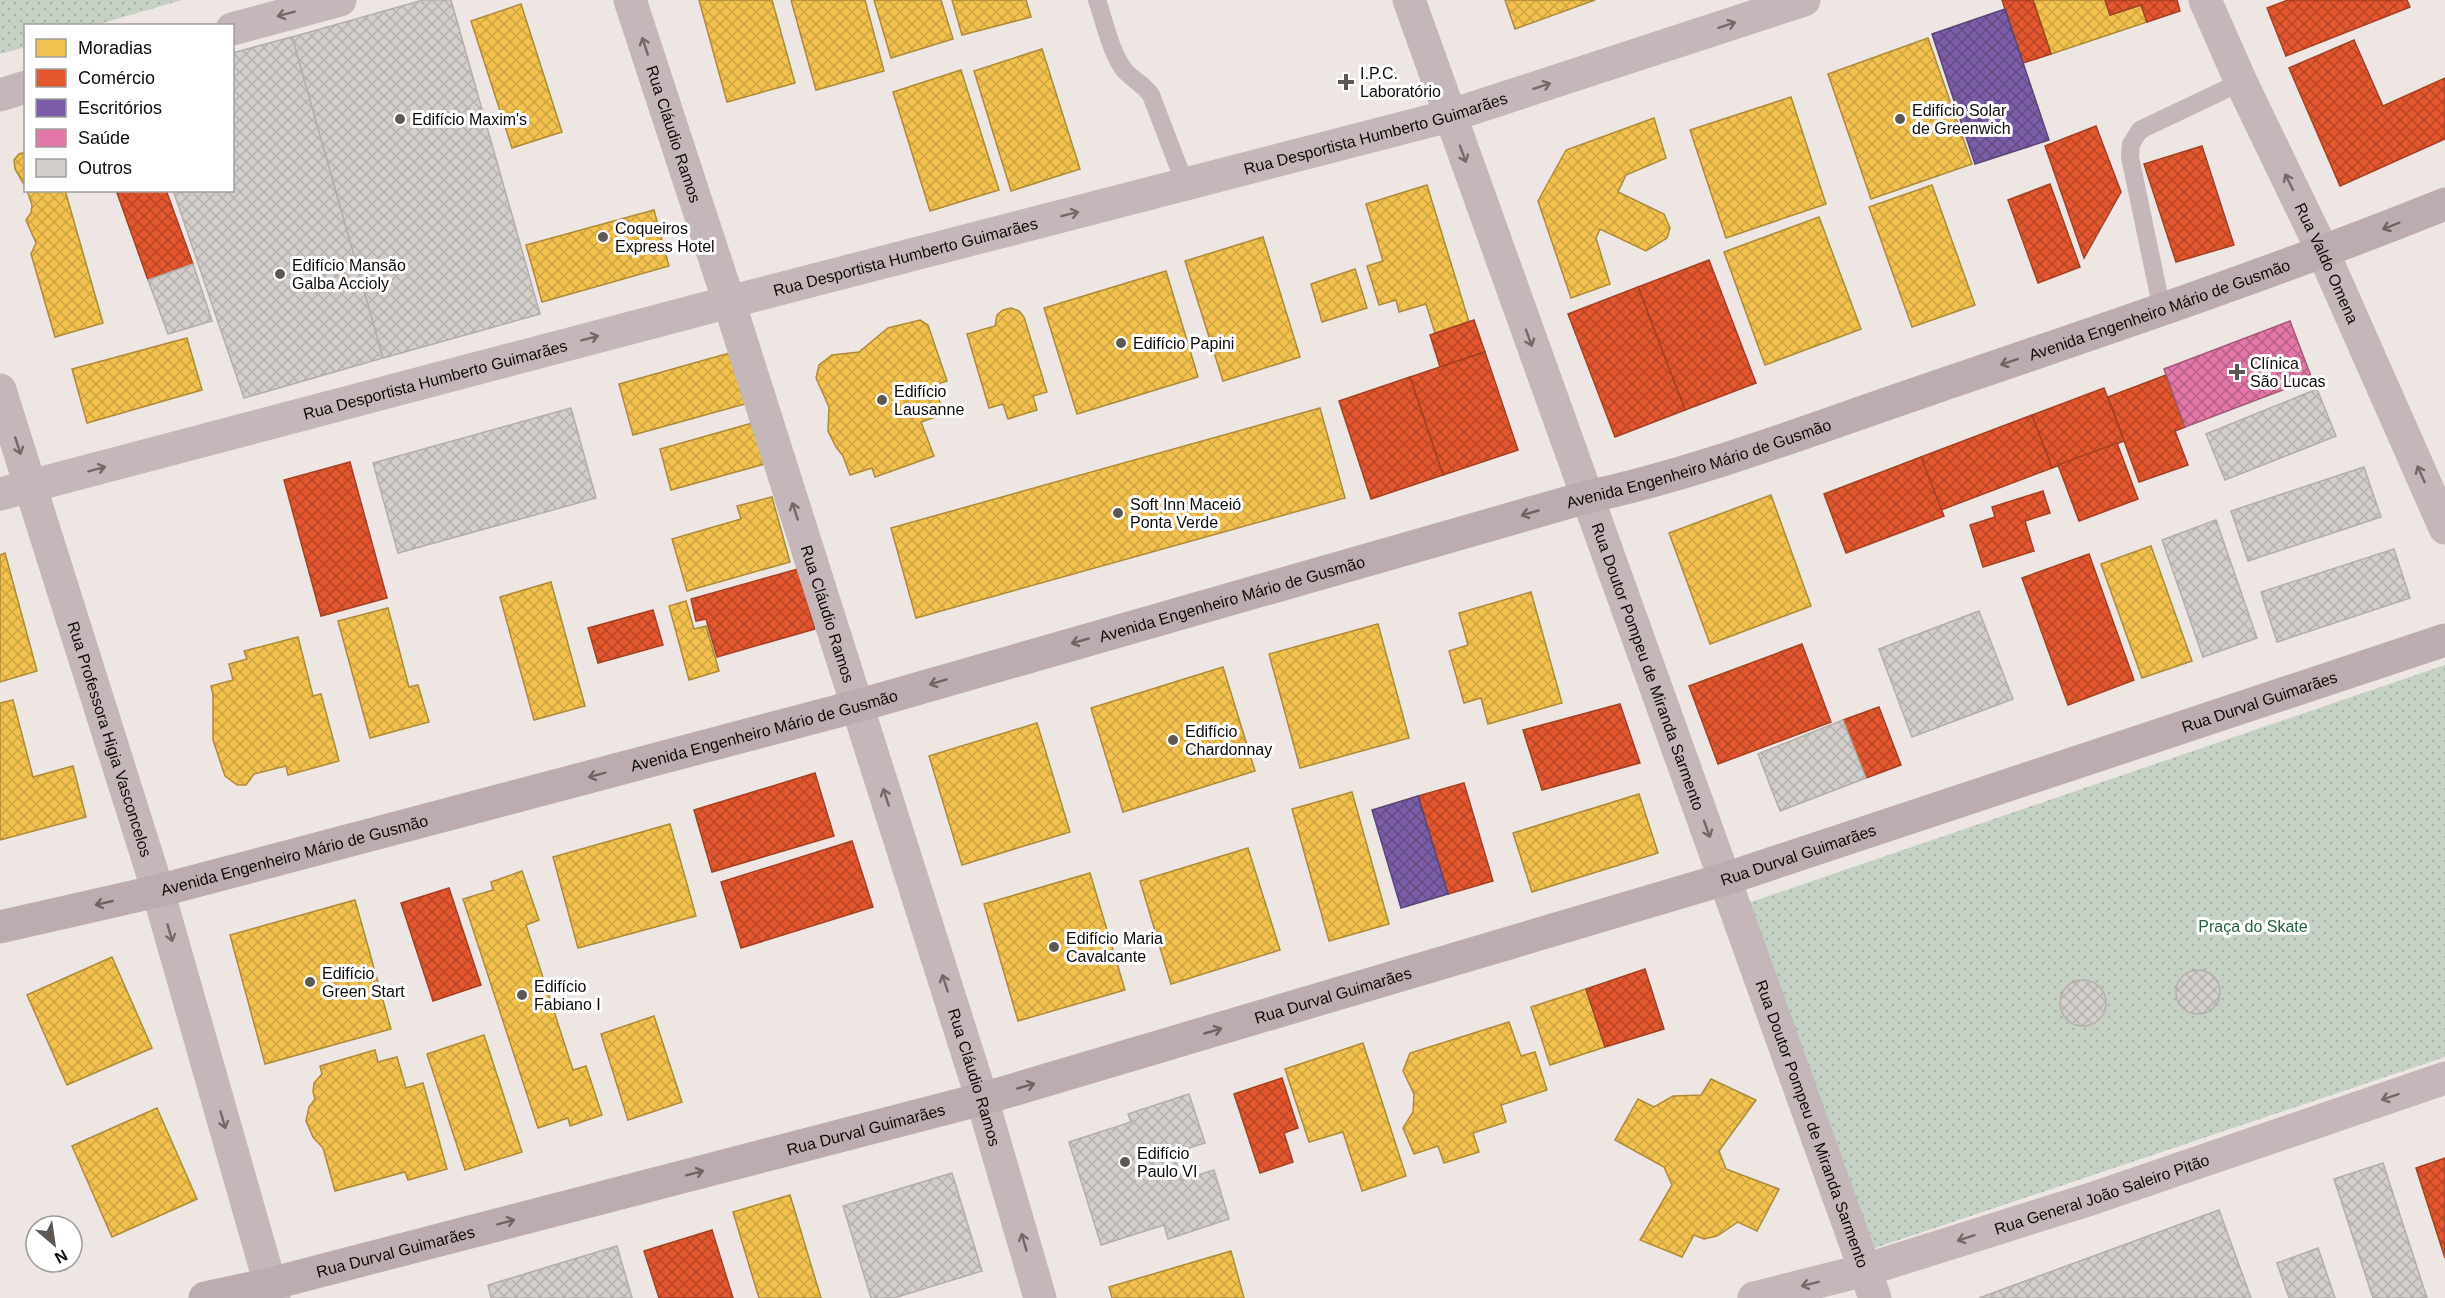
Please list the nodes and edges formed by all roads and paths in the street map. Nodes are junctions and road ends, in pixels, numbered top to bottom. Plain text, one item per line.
1 (340, 0) edge
2 (630, 0) edge
3 (1097, 0) edge
4 (1409, 0) edge
5 (1804, 0) edge
6 (2205, 0) edge
7 (234, 28) edge
8 (2241, 82) junction
9 (24, 88) edge
10 (0, 95) edge
11 (1449, 116) junction
12 (1185, 184) junction
13 (2445, 204) edge
14 (2323, 252) junction
15 (729, 302) junction
16 (2162, 310) junction
17 (0, 390) edge
18 (15, 491) edge
19 (1587, 497) junction
20 (2445, 528) edge
21 (2445, 640) edge
22 (857, 706) junction
23 (1725, 879) junction
24 (158, 891) junction
25 (0, 927) edge
26 (2445, 1078) edge
27 (982, 1099) junction
28 (1870, 1284) edge
29 (272, 1291) edge
30 (205, 1298) edge
31 (1040, 1298) edge
32 (1754, 1298) edge

1 -> 7 street
15 -> 2 street, Rua Cláudio Ramos
3 - 12 lane
4 - 11 street, Rua Doutor Pompeu de Miranda Sarmento
11 -> 5 street, Rua Desportista Humberto Guimarães
6 - 8 street, Rua Valdo Omena
14 -> 8 street, Rua Valdo Omena
8 - 16 lane
9 - 10 street
11 - 12 street, Rua Desportista Humberto Guimarães
11 -> 19 street, Rua Doutor Pompeu de Miranda Sarmento
15 -> 12 street, Rua Desportista Humberto Guimarães
13 -> 14 street, Avenida Engenheiro Mário de Gusmão
14 - 16 street, Avenida Engenheiro Mário de Gusmão
20 -> 14 street, Rua Valdo Omena
18 -> 15 street, Rua Desportista Humberto Guimarães
22 -> 15 street, Rua Cláudio Ramos
16 -> 19 street, Avenida Engenheiro Mário de Gusmão
17 -> 18 street, Rua Professora Higia Vasconcelos
18 - 24 street, Rua Professora Higia Vasconcelos
19 -> 22 street, Avenida Engenheiro Mário de Gusmão
19 -> 23 street, Rua Doutor Pompeu de Miranda Sarmento
21 - 23 street, Rua Durval Guimarães
22 -> 24 street, Avenida Engenheiro Mário de Gusmão
27 -> 22 street, Rua Cláudio Ramos
27 -> 23 street, Rua Durval Guimarães
23 - 28 street, Rua Doutor Pompeu de Miranda Sarmento
24 -> 25 street, Avenida Engenheiro Mário de Gusmão
24 -> 29 street, Rua Professora Higia Vasconcelos
26 -> 28 street, Rua General João Saleiro Pitão
29 -> 27 street, Rua Durval Guimarães
31 -> 27 street, Rua Cláudio Ramos
28 -> 32 street, Rua General João Saleiro Pitão
29 - 30 street, Rua Durval Guimarães

